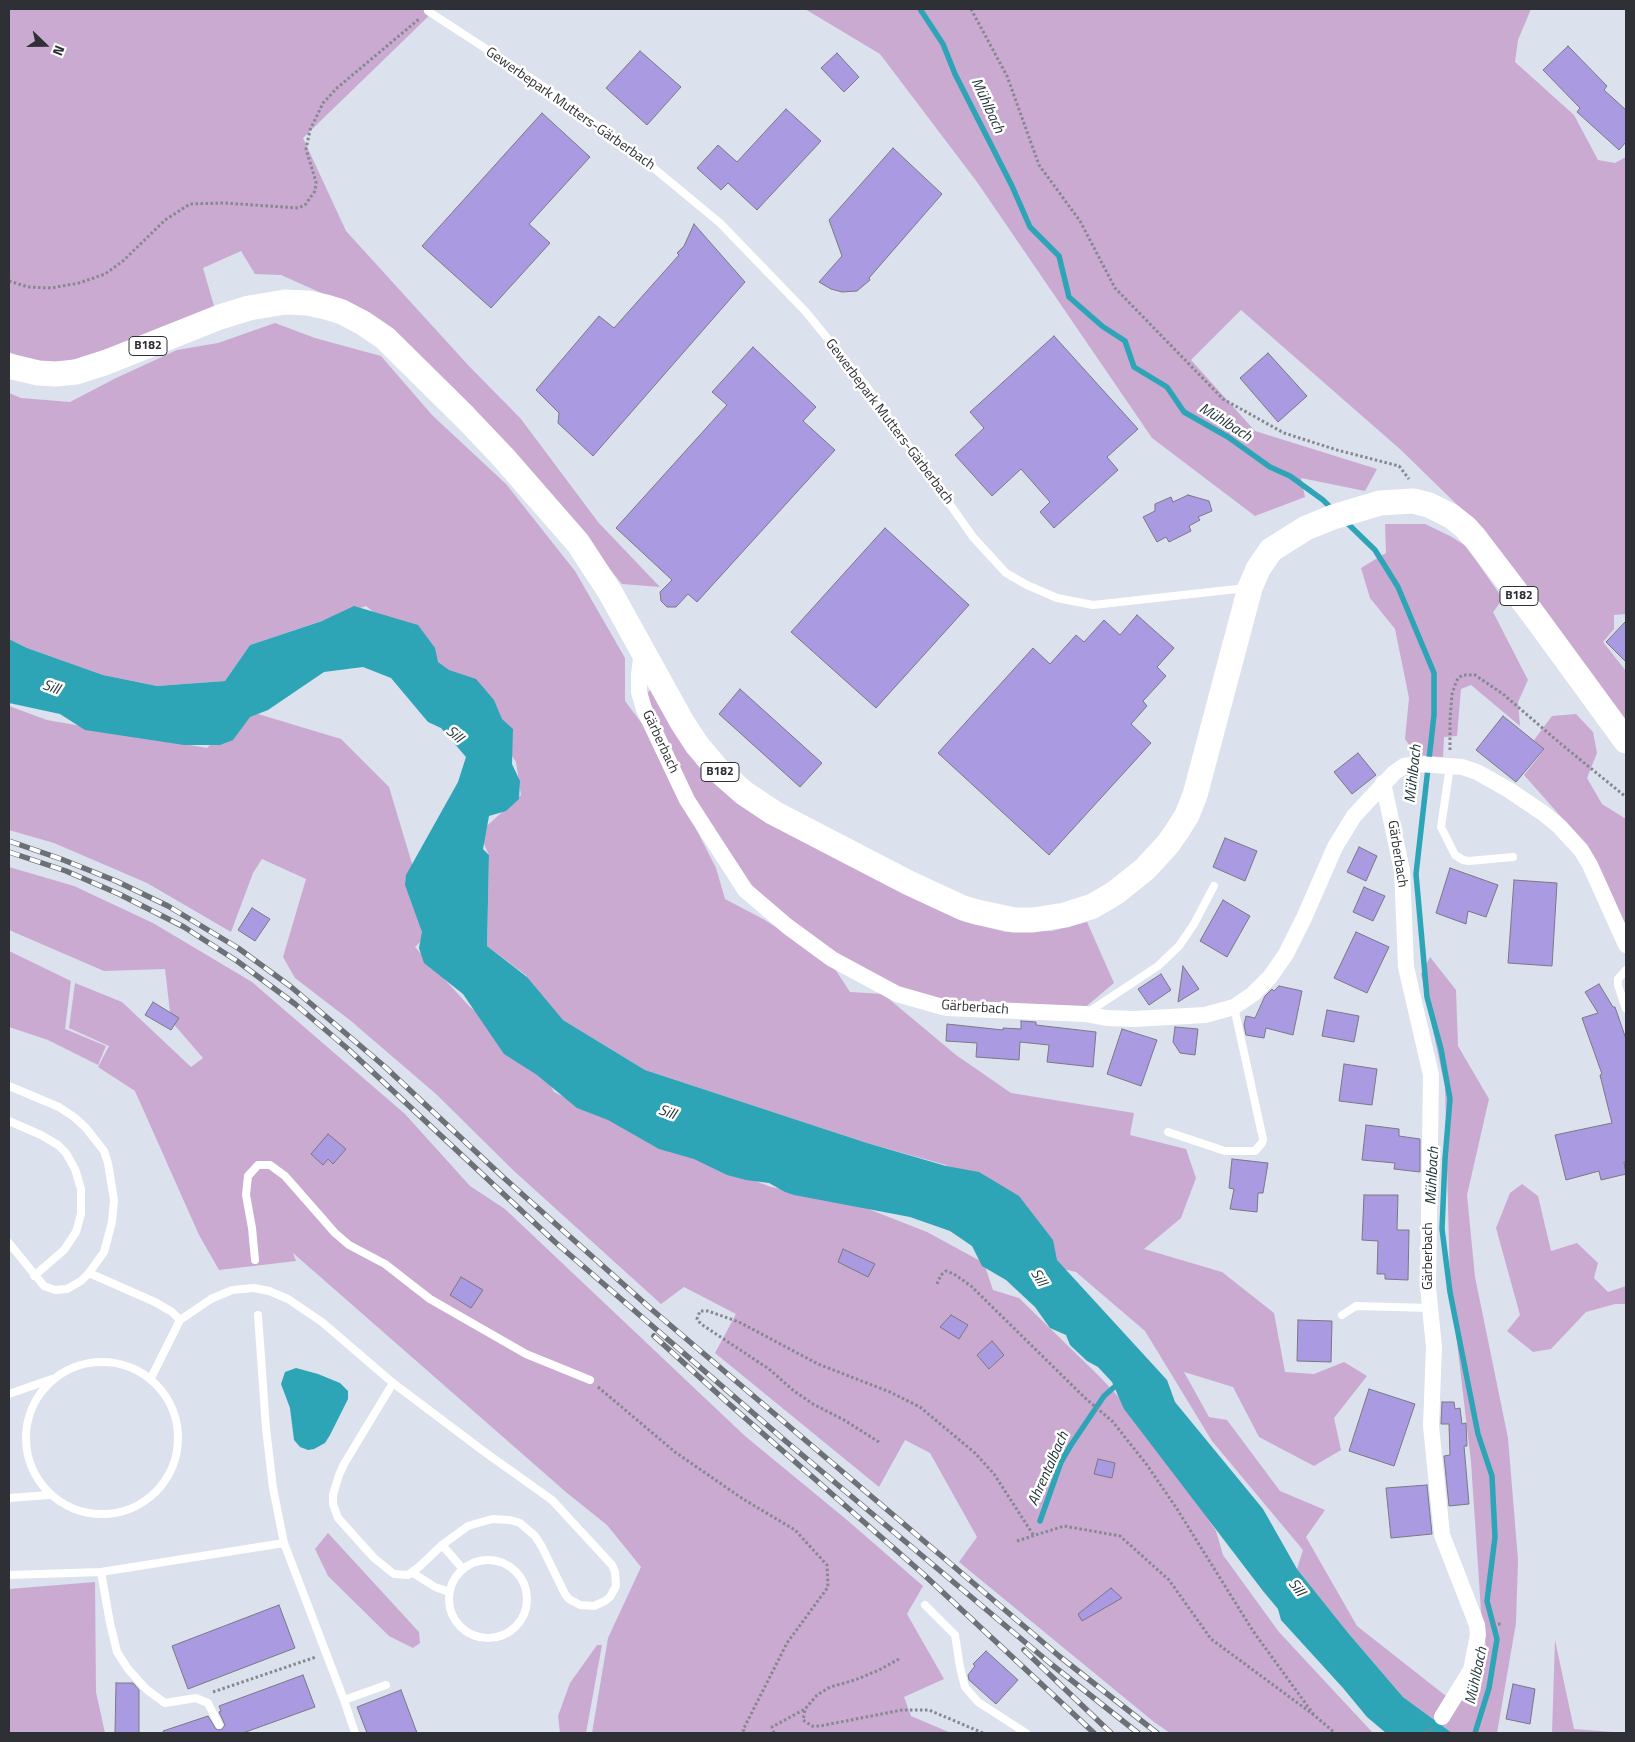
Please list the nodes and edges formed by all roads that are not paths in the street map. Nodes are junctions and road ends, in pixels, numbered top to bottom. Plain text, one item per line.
1 (428, 11) road end
2 (9, 366) edge
3 (1250, 588) junction
4 (642, 647) junction
5 (1626, 741) edge
6 (1444, 766) junction
7 (1384, 783) junction
8 (1513, 857) dead end
9 (1214, 886) dead end
10 (1626, 945) edge
11 (1626, 970) edge
12 (1234, 1007) junction
13 (1626, 1009) edge
14 (1086, 1014) junction
15 (9, 1086) edge
16 (9, 1121) edge
17 (1168, 1132) dead end
18 (9, 1243) edge
19 (255, 1260) dead end
20 (90, 1273) junction
21 (34, 1276) junction
22 (1430, 1308) junction
23 (1342, 1314) dead end
24 (258, 1315) dead end
25 (180, 1320) junction
26 (151, 1378) junction
27 (53, 1379) junction
28 (590, 1380) road end
29 (392, 1383) junction
30 (9, 1394) edge
31 (49, 1495) junction
32 (9, 1498) edge
33 (284, 1542) junction
34 (442, 1545) junction
35 (463, 1568) junction
36 (100, 1572) junction
37 (413, 1573) junction
38 (9, 1575) edge
39 (449, 1592) junction
40 (925, 1605) dead end
41 (386, 1685) dead end
42 (344, 1700) junction
43 (1442, 1717) dead end
44 (219, 1725) dead end
45 (355, 1733) edge
46 (1026, 1733) edge

1 - 3 lane, Gewerbepark Mutters-Gärberbach
2 - 4 main road, B182
3 - 4 main road, B182
3 - 5 main road, B182
4 - 14 street, Gärberbach
6 - 7 street, Gärberbach
6 - 8 lane
6 - 10 street, Gärberbach
7 - 12 street, Gärberbach
7 - 22 street, Gärberbach
9 - 14 lane
11 - 13 lane
12 - 14 street, Gärberbach
12 - 17 lane
15 - 20 lane
16 - 21 lane
18 - 21 lane
19 - 28 lane
20 - 21 lane
20 - 25 lane
22 - 23 lane
22 - 43 street, Gärberbach
24 - 33 lane
25 - 26 lane
25 - 29 lane
26 - 27 lane
26 - 31 lane
27 - 30 lane
27 - 31 lane
29 - 34 lane
29 - 37 lane
31 - 32 lane
33 - 36 lane
33 - 42 lane
34 - 35 lane
34 - 37 lane
35 - 39 lane
35 - 39 lane
36 - 38 lane
36 - 44 lane
37 - 39 lane
40 - 46 lane
41 - 42 lane
42 - 45 lane

